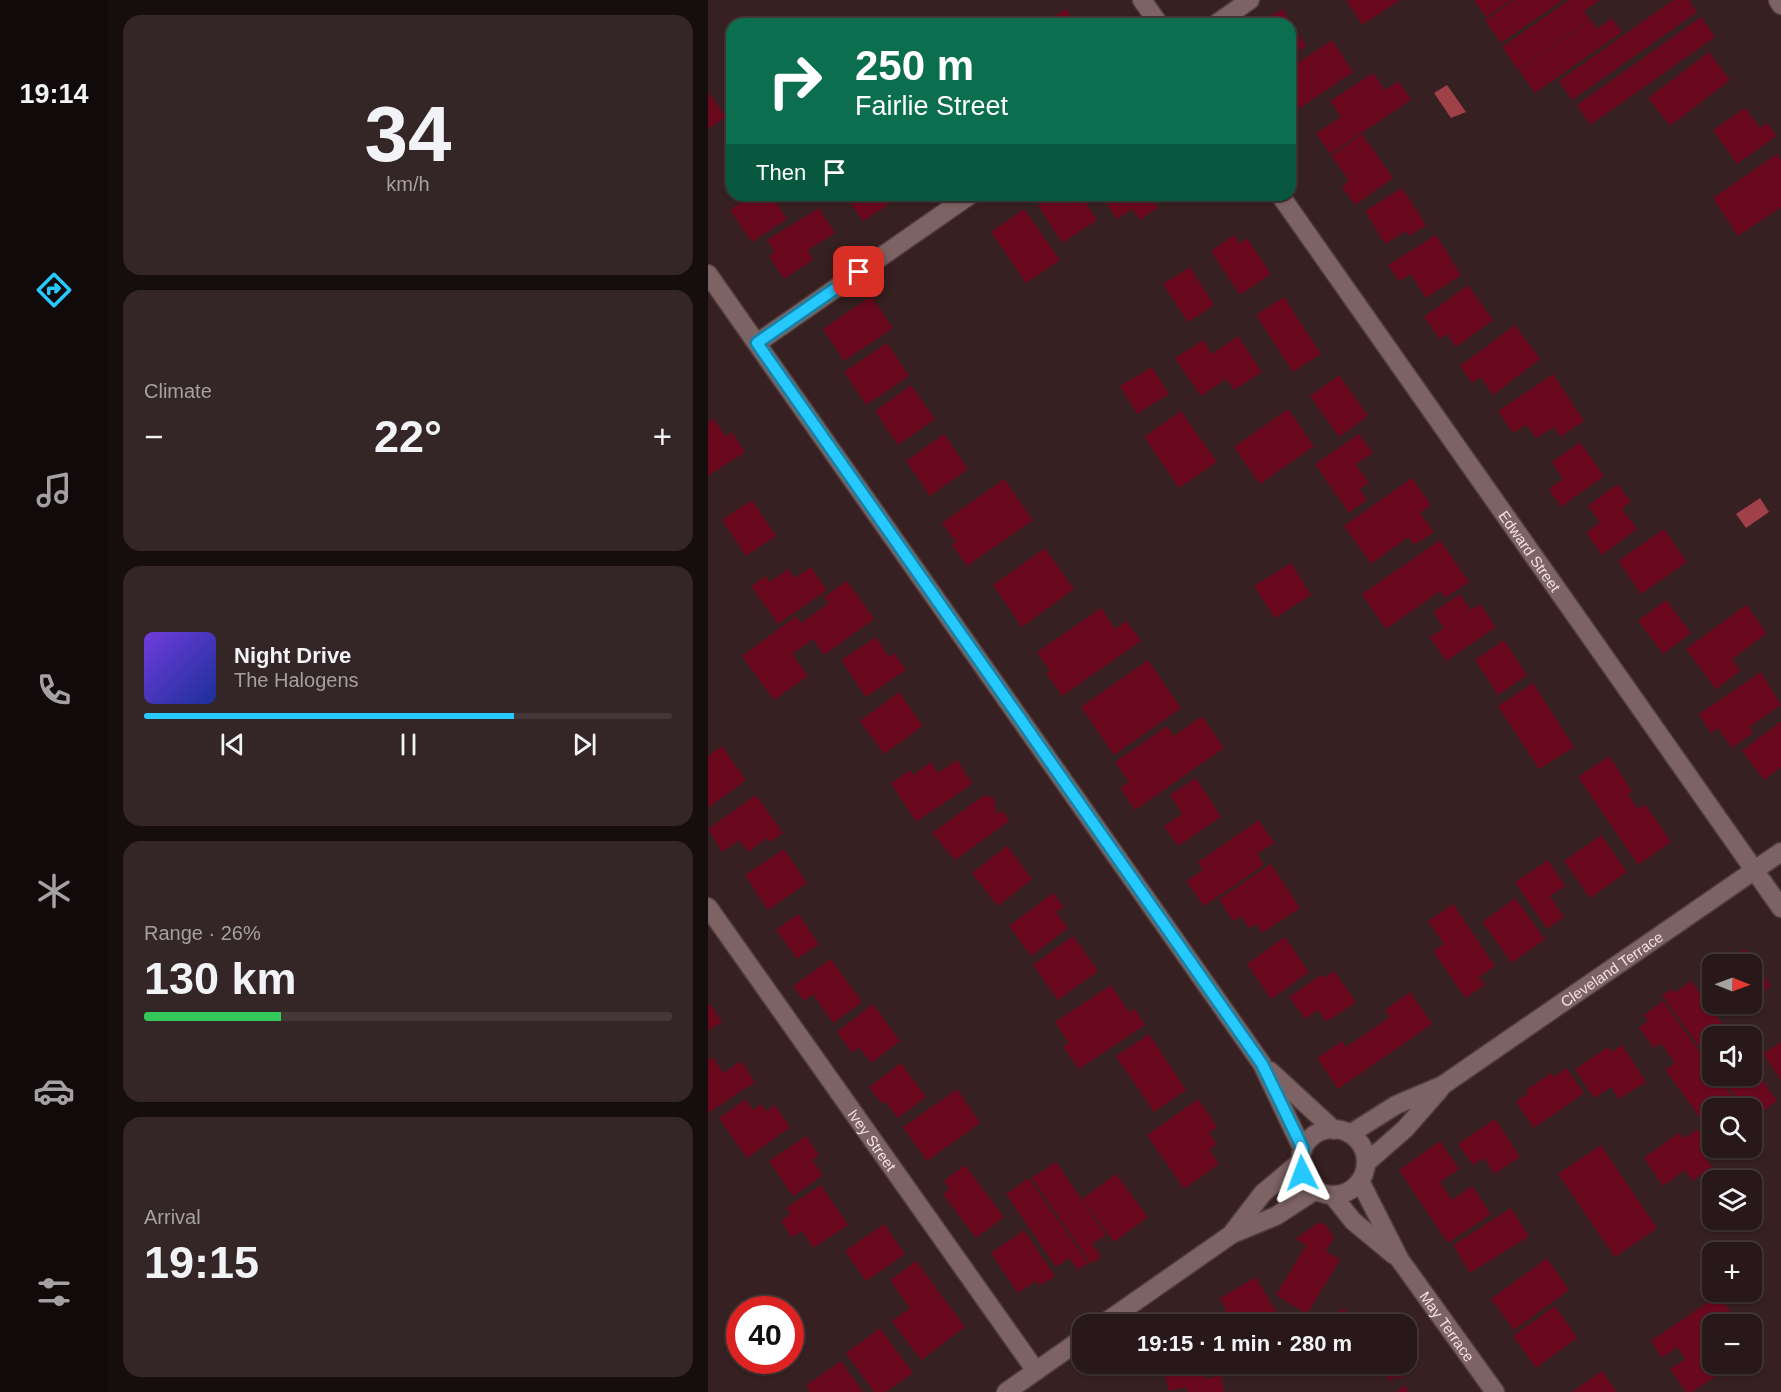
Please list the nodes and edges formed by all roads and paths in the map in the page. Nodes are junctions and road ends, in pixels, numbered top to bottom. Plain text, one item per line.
1 (1142, 0) edge
2 (1250, 0) edge
3 (1778, 0) edge
4 (1781, 5) edge
5 (1155, 18) edge
6 (1224, 18) edge
7 (961, 201) edge
8 (1284, 201) edge
9 (708, 274) edge
10 (757, 343) junction
11 (1781, 852) edge
12 (1754, 870) junction
13 (708, 907) edge
14 (1781, 908) edge
15 (1262, 1064) junction
16 (1443, 1085) junction
17 (1342, 1132) junction
18 (1302, 1156) junction
19 (1366, 1163) junction
20 (1360, 1181) junction
21 (1324, 1193) junction
22 (1232, 1233) junction
23 (1400, 1260) junction
24 (1117, 1314) edge
25 (1072, 1346) edge
26 (1036, 1371) junction
27 (1006, 1392) edge
28 (1495, 1392) edge

1 - 5 street
2 - 6 street
3 - 4 street
7 - 10 street
8 - 12 street, Edward Street
9 - 10 street
10 - 15 street
11 - 12 street, Cleveland Terrace
12 - 14 street, Edward Street
12 - 16 street, Cleveland Terrace
13 - 26 street, Ivey Street
15 - 17 street
15 - 18 street
16 - 17 street, Cleveland Terrace
16 - 19 street, Cleveland Terrace
17 - 18 street
17 - 19 street
18 - 21 street
18 - 22 street
19 - 20 street
20 - 21 street
20 - 23 street, May Terrace
21 - 22 street
21 - 23 street, May Terrace
22 - 24 street
23 - 28 street, May Terrace
25 - 26 street
26 - 27 street

